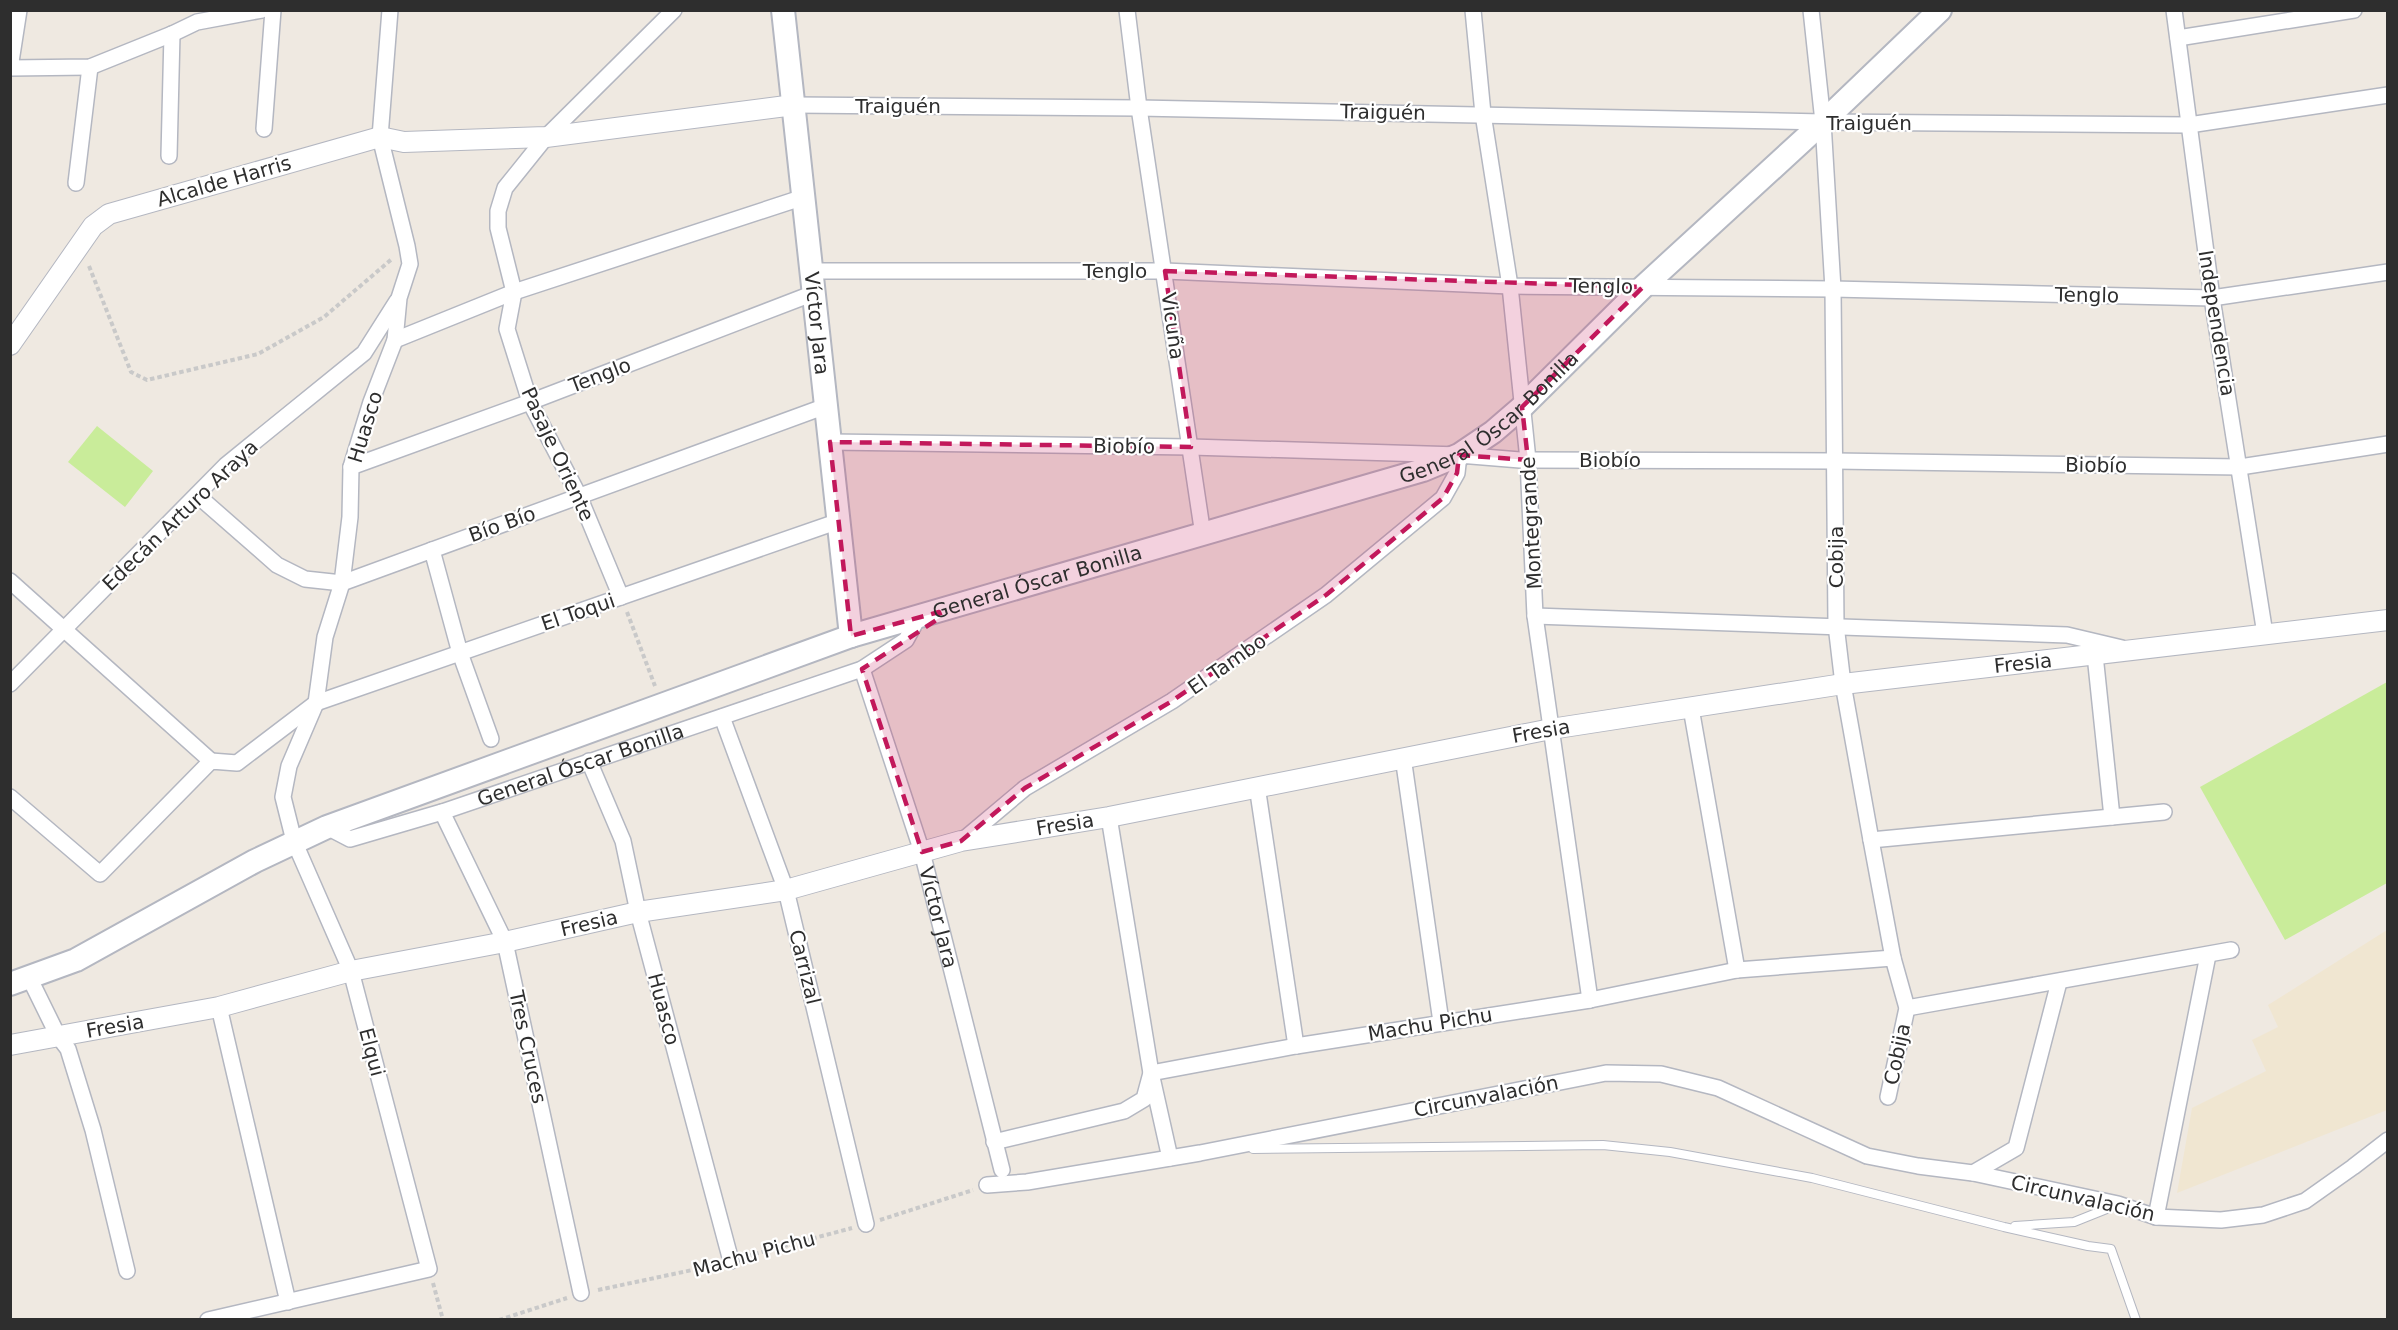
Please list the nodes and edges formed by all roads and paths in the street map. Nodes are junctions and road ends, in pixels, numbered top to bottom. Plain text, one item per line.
1 (19, 10) edge
2 (262, 10) edge
3 (273, 10) edge
4 (390, 10) edge
5 (674, 10) edge
6 (783, 10) edge
7 (1127, 10) edge
8 (1473, 10) edge
9 (1811, 10) edge
10 (1940, 10) edge
11 (2174, 10) edge
12 (2354, 10) edge
13 (197, 16) edge
14 (172, 34) junction
15 (2178, 38) junction
16 (90, 67) junction
17 (10, 68) edge
18 (2388, 95) edge
19 (794, 105) junction
20 (1139, 108) junction
21 (1483, 114) junction
22 (1823, 123) junction
23 (2189, 125) junction
24 (264, 129) dead end
25 (546, 136) junction
26 (380, 137) junction
27 (169, 156) dead end
28 (76, 183) dead end
29 (804, 197) junction
30 (80, 245) junction
31 (407, 246) junction
32 (1165, 271) junction
33 (2388, 272) edge
34 (813, 282) junction
35 (1510, 285) junction
36 (1643, 287) junction
37 (1833, 289) junction
38 (514, 292) junction
39 (399, 298) junction
40 (2212, 298) junction
41 (395, 340) junction
42 (10, 345) edge
43 (530, 402) junction
44 (826, 406) junction
45 (1522, 407) junction
46 (830, 442) junction
47 (2388, 444) edge
48 (1191, 447) junction
49 (1459, 455) junction
50 (1528, 460) junction
51 (1835, 461) junction
52 (351, 467) junction
53 (2240, 467) junction
54 (197, 495) junction
55 (579, 496) junction
56 (839, 521) junction
57 (1203, 535) junction
58 (432, 550) junction
59 (10, 581) edge
60 (342, 583) junction
61 (621, 597) junction
62 (1535, 616) junction
63 (918, 618) junction
64 (2388, 620) edge
65 (1836, 625) junction
66 (64, 628) junction
67 (2265, 634) junction
68 (851, 636) junction
69 (2128, 650) junction
70 (460, 653) junction
71 (2095, 655) junction
72 (862, 669) junction
73 (10, 684) edge
74 (1843, 684) junction
75 (316, 704) junction
76 (662, 706) junction
77 (1691, 708) junction
78 (722, 717) junction
79 (1551, 729) junction
80 (491, 739) dead end
81 (1403, 757) junction
82 (589, 760) junction
83 (211, 761) junction
84 (1257, 786) junction
85 (10, 797) edge
86 (442, 812) junction
87 (2164, 812) dead end
88 (1109, 817) junction
89 (2112, 817) junction
90 (327, 827) junction
91 (1871, 840) junction
92 (961, 841) junction
93 (294, 842) junction
94 (922, 852) junction
95 (786, 890) junction
96 (638, 912) junction
97 (505, 942) junction
98 (2231, 950) dead end
99 (2208, 955) junction
100 (1893, 958) junction
101 (1737, 970) junction
102 (351, 971) junction
103 (20, 981) edge
104 (2059, 982) junction
105 (1590, 1000) junction
106 (219, 1007) junction
107 (1907, 1008) junction
108 (1442, 1022) junction
109 (58, 1036) junction
110 (10, 1045) edge
111 (1296, 1046) junction
112 (1151, 1073) junction
113 (1888, 1096) dead end
114 (2388, 1140) edge
115 (994, 1142) junction
116 (1218, 1149) junction
117 (1170, 1158) junction
118 (1002, 1170) dead end
119 (1973, 1173) junction
120 (987, 1185) joint
121 (2118, 1204) junction
122 (2156, 1217) junction
123 (867, 1224) junction
124 (2004, 1227) junction
125 (731, 1261) junction
126 (429, 1269) junction
127 (127, 1271) dead end
128 (581, 1293) junction
129 (288, 1302) junction
130 (207, 1320) edge
131 (443, 1320) edge
132 (498, 1320) edge
133 (2136, 1320) edge

1 - 17 street
2 - 13 street
3 - 24 street
4 - 26 street, Huasco
5 - 25 street, Pasaje Oriente
6 - 19 main road, Víctor Jara
7 - 20 street, Vicuña
8 - 21 street, Montegrande
9 - 22 street, Cobija
10 - 22 main road, General Óscar Bonilla
11 - 15 street, Independencia
12 - 15 street
13 - 14 street
14 - 16 street
14 - 27 street
15 - 23 street, Independencia
16 - 17 street
16 - 28 street
18 - 23 street, Traiguén
19 - 20 street, Traiguén
19 - 25 street, Traiguén
19 - 29 main road, Víctor Jara
20 - 21 street, Traiguén
20 - 32 street, Vicuña
21 - 22 street, Traiguén
21 - 35 street, Montegrande
22 - 23 street, Traiguén
22 - 36 main road, General Óscar Bonilla
22 - 37 street, Cobija
23 - 40 street, Independencia
25 - 26 street, Traiguén
25 - 38 street, Pasaje Oriente
26 - 30 street, Alcalde Harris
26 - 31 street, Huasco
29 - 34 main road, Víctor Jara
29 - 38 street
30 - 31 path
30 - 42 street, Alcalde Harris
31 - 39 street, Huasco
32 - 34 street, Tenglo
32 - 35 street, Tenglo
32 - 48 street, Vicuña
33 - 40 street, Tenglo
34 - 43 street, Tenglo
34 - 44 main road, Víctor Jara
35 - 36 street, Tenglo
35 - 45 street, Montegrande
36 - 37 street, Tenglo
36 - 45 main road, General Óscar Bonilla
37 - 40 street, Tenglo
37 - 51 street, Cobija
38 - 41 street
38 - 43 street, Pasaje Oriente
39 - 41 street, Huasco
39 - 54 street, Edecán Arturo Araya
40 - 53 street, Independencia
41 - 52 street, Huasco
43 - 52 street, Tenglo
43 - 55 street, Pasaje Oriente
44 - 46 main road, Víctor Jara
44 - 55 street, Bío Bío
45 - 49 main road, General Óscar Bonilla
45 - 50 street, Montegrande
46 - 48 street, Biobío
46 - 56 main road, Víctor Jara
47 - 53 street, Biobío
48 - 49 street, Biobío
48 - 57 street, Vicuña
49 - 50 street, Biobío
49 - 57 main road, General Óscar Bonilla
49 - 92 street, El Tambo
50 - 51 street, Biobío
50 - 62 street, Montegrande
51 - 53 street, Biobío
51 - 65 street, Cobija
52 - 60 street, Huasco
53 - 67 street, Independencia
54 - 60 street, Bío Bío
54 - 66 street, Edecán Arturo Araya
55 - 58 street, Bío Bío
55 - 61 street, Pasaje Oriente
56 - 61 street, El Toqui
56 - 68 main road, Víctor Jara
57 - 63 main road, General Óscar Bonilla
58 - 60 street, Bío Bío
58 - 70 street
59 - 66 street
60 - 75 street, Huasco
61 - 70 street, El Toqui
61 - 76 path
62 - 65 street, Fresia
62 - 79 street, Montegrande
63 - 68 main road, General Óscar Bonilla
63 - 72 street, General Óscar Bonilla
64 - 67 street, Fresia
65 - 69 street, Fresia
65 - 74 street, Cobija
66 - 73 street, Edecán Arturo Araya
66 - 83 street
67 - 69 street, Fresia
68 - 76 main road, General Óscar Bonilla
69 - 71 street, Fresia
70 - 75 street, El Toqui
70 - 80 street
71 - 74 street, Fresia
71 - 89 street
72 - 78 street, General Óscar Bonilla
72 - 94 street, Víctor Jara
74 - 77 street, Fresia
74 - 91 street, Cobija
75 - 83 street, El Toqui
75 - 93 street, Huasco
76 - 90 main road, General Óscar Bonilla
77 - 79 street, Fresia
77 - 101 street
78 - 82 street, General Óscar Bonilla
78 - 95 street, Carrizal
79 - 81 street, Fresia
79 - 105 street, Montegrande
81 - 84 street, Fresia
81 - 108 street
82 - 86 street, General Óscar Bonilla
82 - 96 street, Huasco
83 - 85 street
84 - 88 street, Fresia
84 - 111 street
86 - 90 street, General Óscar Bonilla
86 - 97 street, Tres Cruces
87 - 89 street
88 - 92 street, Fresia
88 - 112 street
89 - 91 street
90 - 93 main road, General Óscar Bonilla
91 - 100 street, Cobija
92 - 94 street, Fresia
93 - 102 street, Elqui
93 - 103 main road, General Óscar Bonilla
94 - 95 street, Fresia
94 - 115 street, Víctor Jara
95 - 96 street, Fresia
95 - 123 street, Carrizal
96 - 97 street, Fresia
96 - 125 street, Huasco
97 - 102 street, Fresia
97 - 128 street, Tres Cruces
98 - 99 street
99 - 104 street
99 - 122 street
100 - 101 street, Machu Pichu
100 - 107 street, Cobija
101 - 105 street, Machu Pichu
102 - 106 street, Fresia
102 - 126 street, Elqui
103 - 109 street
104 - 107 street
104 - 119 street, Circunvalación
105 - 108 street, Machu Pichu
106 - 109 street, Fresia
106 - 129 street
107 - 113 street, Cobija
108 - 111 street, Machu Pichu
109 - 110 street, Fresia
109 - 127 street
111 - 112 street, Machu Pichu
112 - 115 street
112 - 117 street
114 - 122 street, Circunvalación
115 - 118 street, Víctor Jara
116 - 117 street, Circunvalación
116 - 119 street, Circunvalación
116 - 124 lane
117 - 120 street, Circunvalación
119 - 121 street, Circunvalación
120 - 123 path, Machu Pichu
121 - 122 street, Circunvalación
121 - 124 lane
123 - 125 path, Machu Pichu
124 - 133 lane
125 - 128 path, Machu Pichu
126 - 129 street
126 - 131 path
128 - 132 path, Machu Pichu
129 - 130 street

